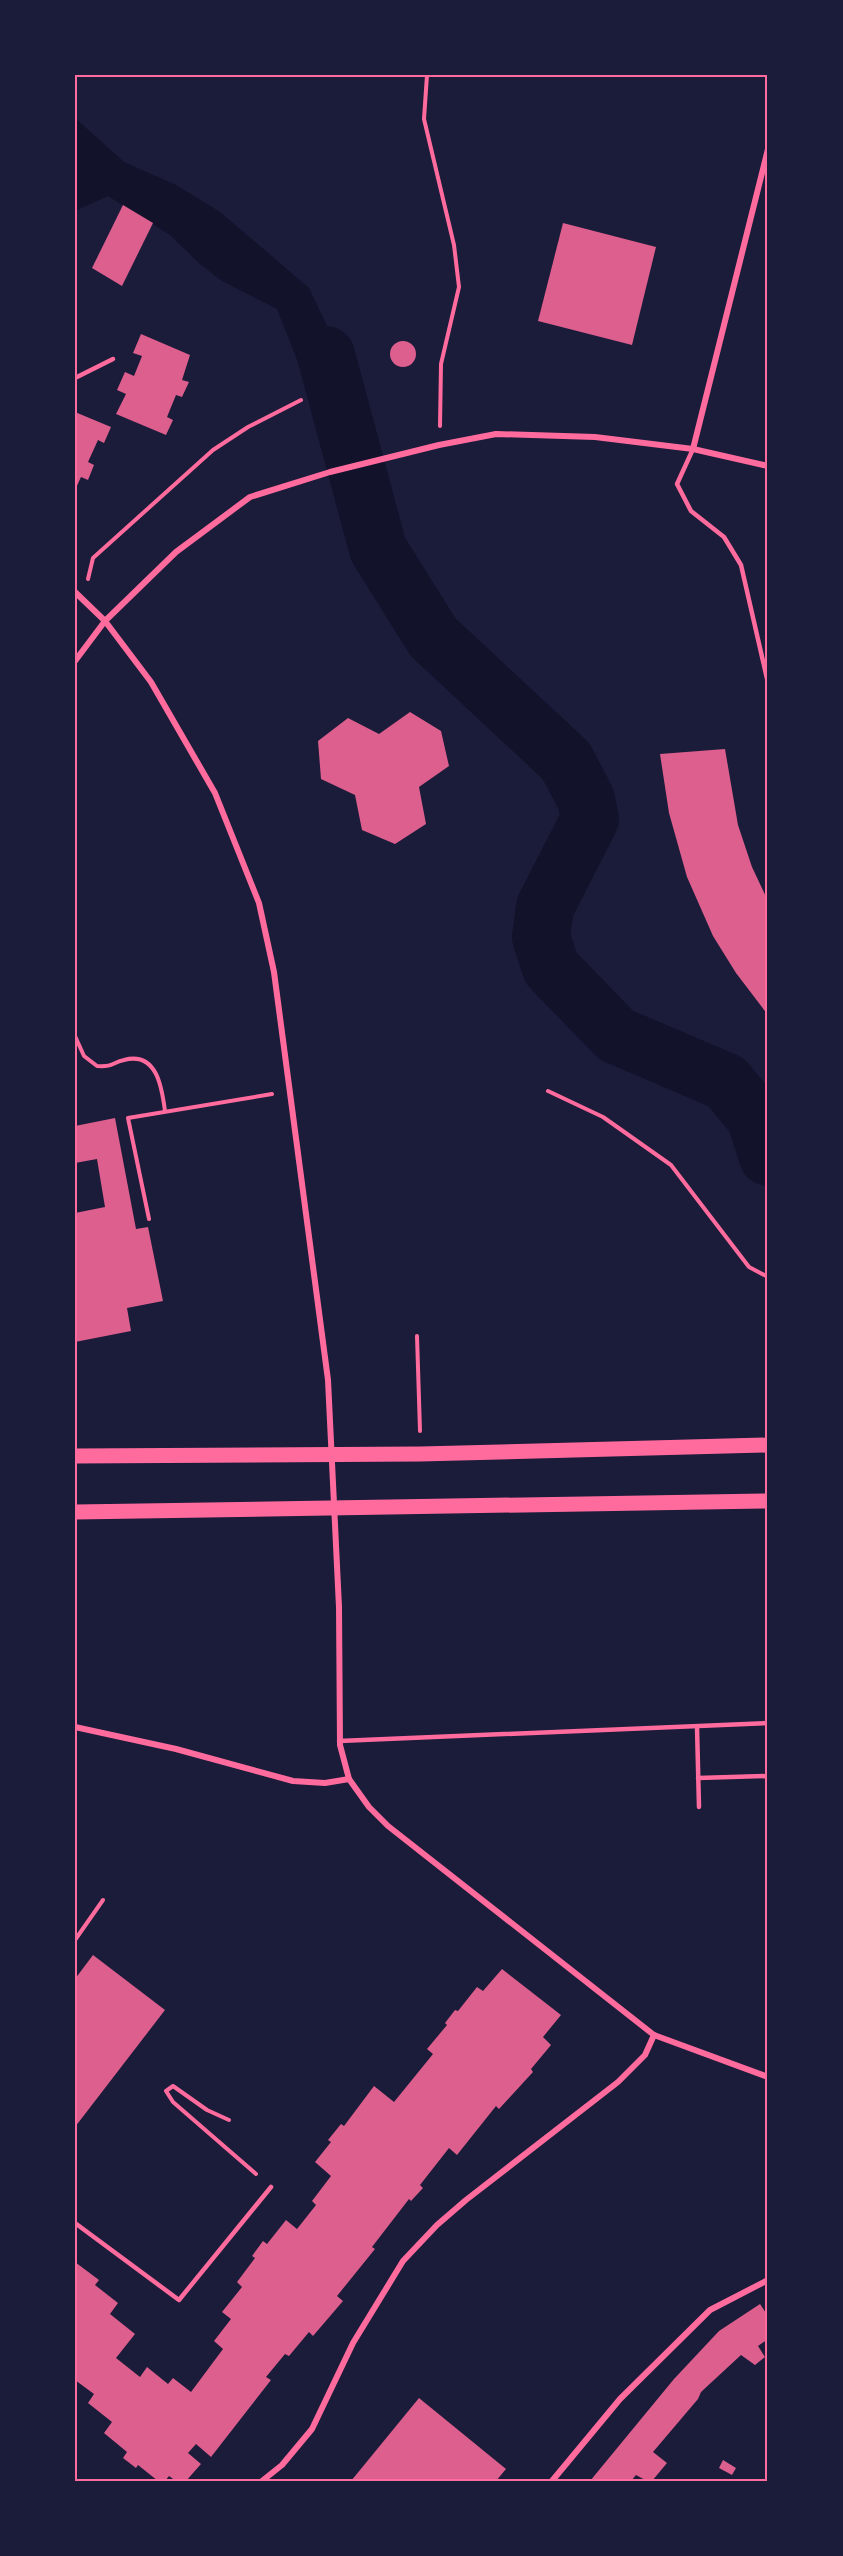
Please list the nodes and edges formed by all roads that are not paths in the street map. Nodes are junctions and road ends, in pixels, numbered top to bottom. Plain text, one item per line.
1 (768, 149) edge
2 (113, 359) dead end
3 (75, 378) edge
4 (693, 448) junction
5 (768, 466) edge
6 (75, 592) edge
7 (105, 621) junction
8 (75, 661) edge
9 (768, 683) edge
10 (768, 1445) edge
11 (332, 1455) junction
12 (75, 1456) edge
13 (768, 1501) edge
14 (334, 1508) junction
15 (75, 1512) edge
16 (768, 1723) edge
17 (75, 1726) edge
18 (697, 1727) junction
19 (339, 1741) junction
20 (768, 1776) edge
21 (698, 1778) junction
22 (349, 1779) junction
23 (699, 1807) dead end
24 (654, 2035) junction
25 (768, 2077) edge
26 (271, 2187) road end
27 (75, 2223) edge
28 (768, 2280) edge
29 (262, 2481) edge
30 (552, 2481) edge

1 - 4 street
2 - 3 lane
4 - 5 street
4 - 7 street
4 - 9 lane
6 - 7 street
7 - 8 street
7 - 11 street
10 - 11 main road
11 - 12 main road
11 - 14 street
13 - 14 main road
14 - 15 main road
14 - 19 street
16 - 18 lane
17 - 22 street
18 - 19 lane
18 - 21 lane
19 - 22 street
20 - 21 lane
21 - 23 lane
22 - 24 street
24 - 25 street
24 - 29 street
26 - 27 lane
28 - 30 street

